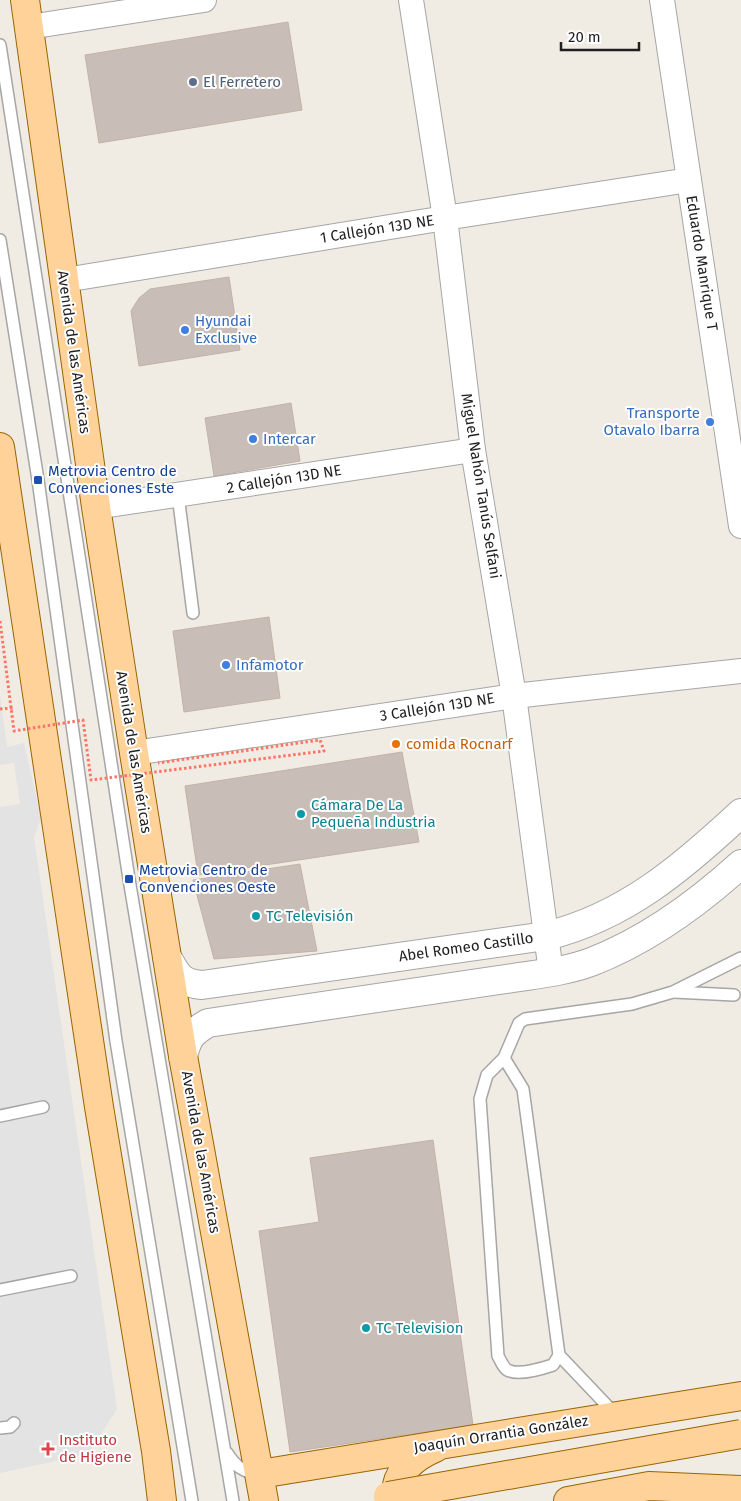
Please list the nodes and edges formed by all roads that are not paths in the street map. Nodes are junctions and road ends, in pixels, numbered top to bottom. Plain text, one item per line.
1 (24, 0) edge
2 (204, 0) edge
3 (411, 0) edge
4 (662, 0) edge
5 (29, 27) junction
6 (0, 45) edge
7 (689, 180) junction
8 (445, 218) junction
9 (0, 240) edge
10 (65, 280) junction
11 (734, 431) edge
12 (0, 447) edge
13 (473, 450) junction
14 (178, 495) junction
15 (96, 507) junction
16 (741, 526) edge
17 (193, 613) dead end
18 (741, 671) edge
19 (514, 696) junction
20 (146, 758) junction
21 (741, 813) edge
22 (738, 872) edge
23 (546, 936) junction
24 (167, 958) junction
25 (741, 958) edge
26 (551, 972) junction
27 (673, 992) junction
28 (734, 995) dead end
29 (183, 1056) junction
30 (504, 1058) junction
31 (43, 1107) dead end
32 (0, 1116) edge
33 (72, 1276) dead end
34 (0, 1290) edge
35 (558, 1355) junction
36 (741, 1396) edge
37 (616, 1416) junction
38 (14, 1424) dead end
39 (0, 1428) edge
40 (741, 1434) edge
41 (445, 1443) junction
42 (224, 1447) junction
43 (260, 1474) junction
44 (741, 1491) edge
45 (162, 1501) edge
46 (192, 1501) edge
47 (233, 1501) edge
48 (264, 1501) edge
49 (372, 1501) edge
50 (397, 1501) edge
51 (568, 1501) edge
52 (706, 1501) edge

1 - 5 main road, Avenida de las Américas
2 - 5 street
3 - 8 street, Miguel Nahón Tanús Selfani
4 - 7 street, Eduardo Manrique T
5 - 10 main road, Avenida de las Américas
6 - 42 lane, Avenida de las Américas
7 - 8 street, 1 Callejón 13D NE
7 - 11 street, Eduardo Manrique T
8 - 10 street, 1 Callejón 13D NE
8 - 13 street, Miguel Nahón Tanús Selfani
9 - 46 lane
10 - 15 main road, Avenida de las Américas
11 - 16 street, Eduardo Manrique T
12 - 45 main road
13 - 14 street, 2 Callejón 13D NE
13 - 19 street, Miguel Nahón Tanús Selfani
14 - 15 street, 2 Callejón 13D NE
14 - 17 lane
15 - 20 main road, Avenida de las Américas
18 - 19 street, 3 Callejón 13D NE
19 - 20 street, 3 Callejón 13D NE
19 - 23 street, Miguel Nahón Tanús Selfani
20 - 24 main road, Avenida de las Américas
21 - 23 street, Abel Romeo Castillo
22 - 26 street
23 - 24 street, Abel Romeo Castillo
23 - 26 street, Miguel Nahón Tanús Selfani
24 - 29 main road, Avenida de las Américas
25 - 27 lane
26 - 29 street
27 - 28 lane
27 - 30 lane
29 - 43 main road, Avenida de las Américas
30 - 35 lane
30 - 35 lane
31 - 32 lane
33 - 34 lane
35 - 37 lane
36 - 37 main road, Joaquín Orrantia González
37 - 41 main road, Joaquín Orrantia González
38 - 39 lane
40 - 49 main road, bridge
41 - 43 main road, Joaquín Orrantia González
41 - 50 main road
42 - 43 lane
42 - 47 lane, Avenida de las Américas
43 - 48 main road, Avenida de las Américas
44 - 51 main road
44 - 52 main road

